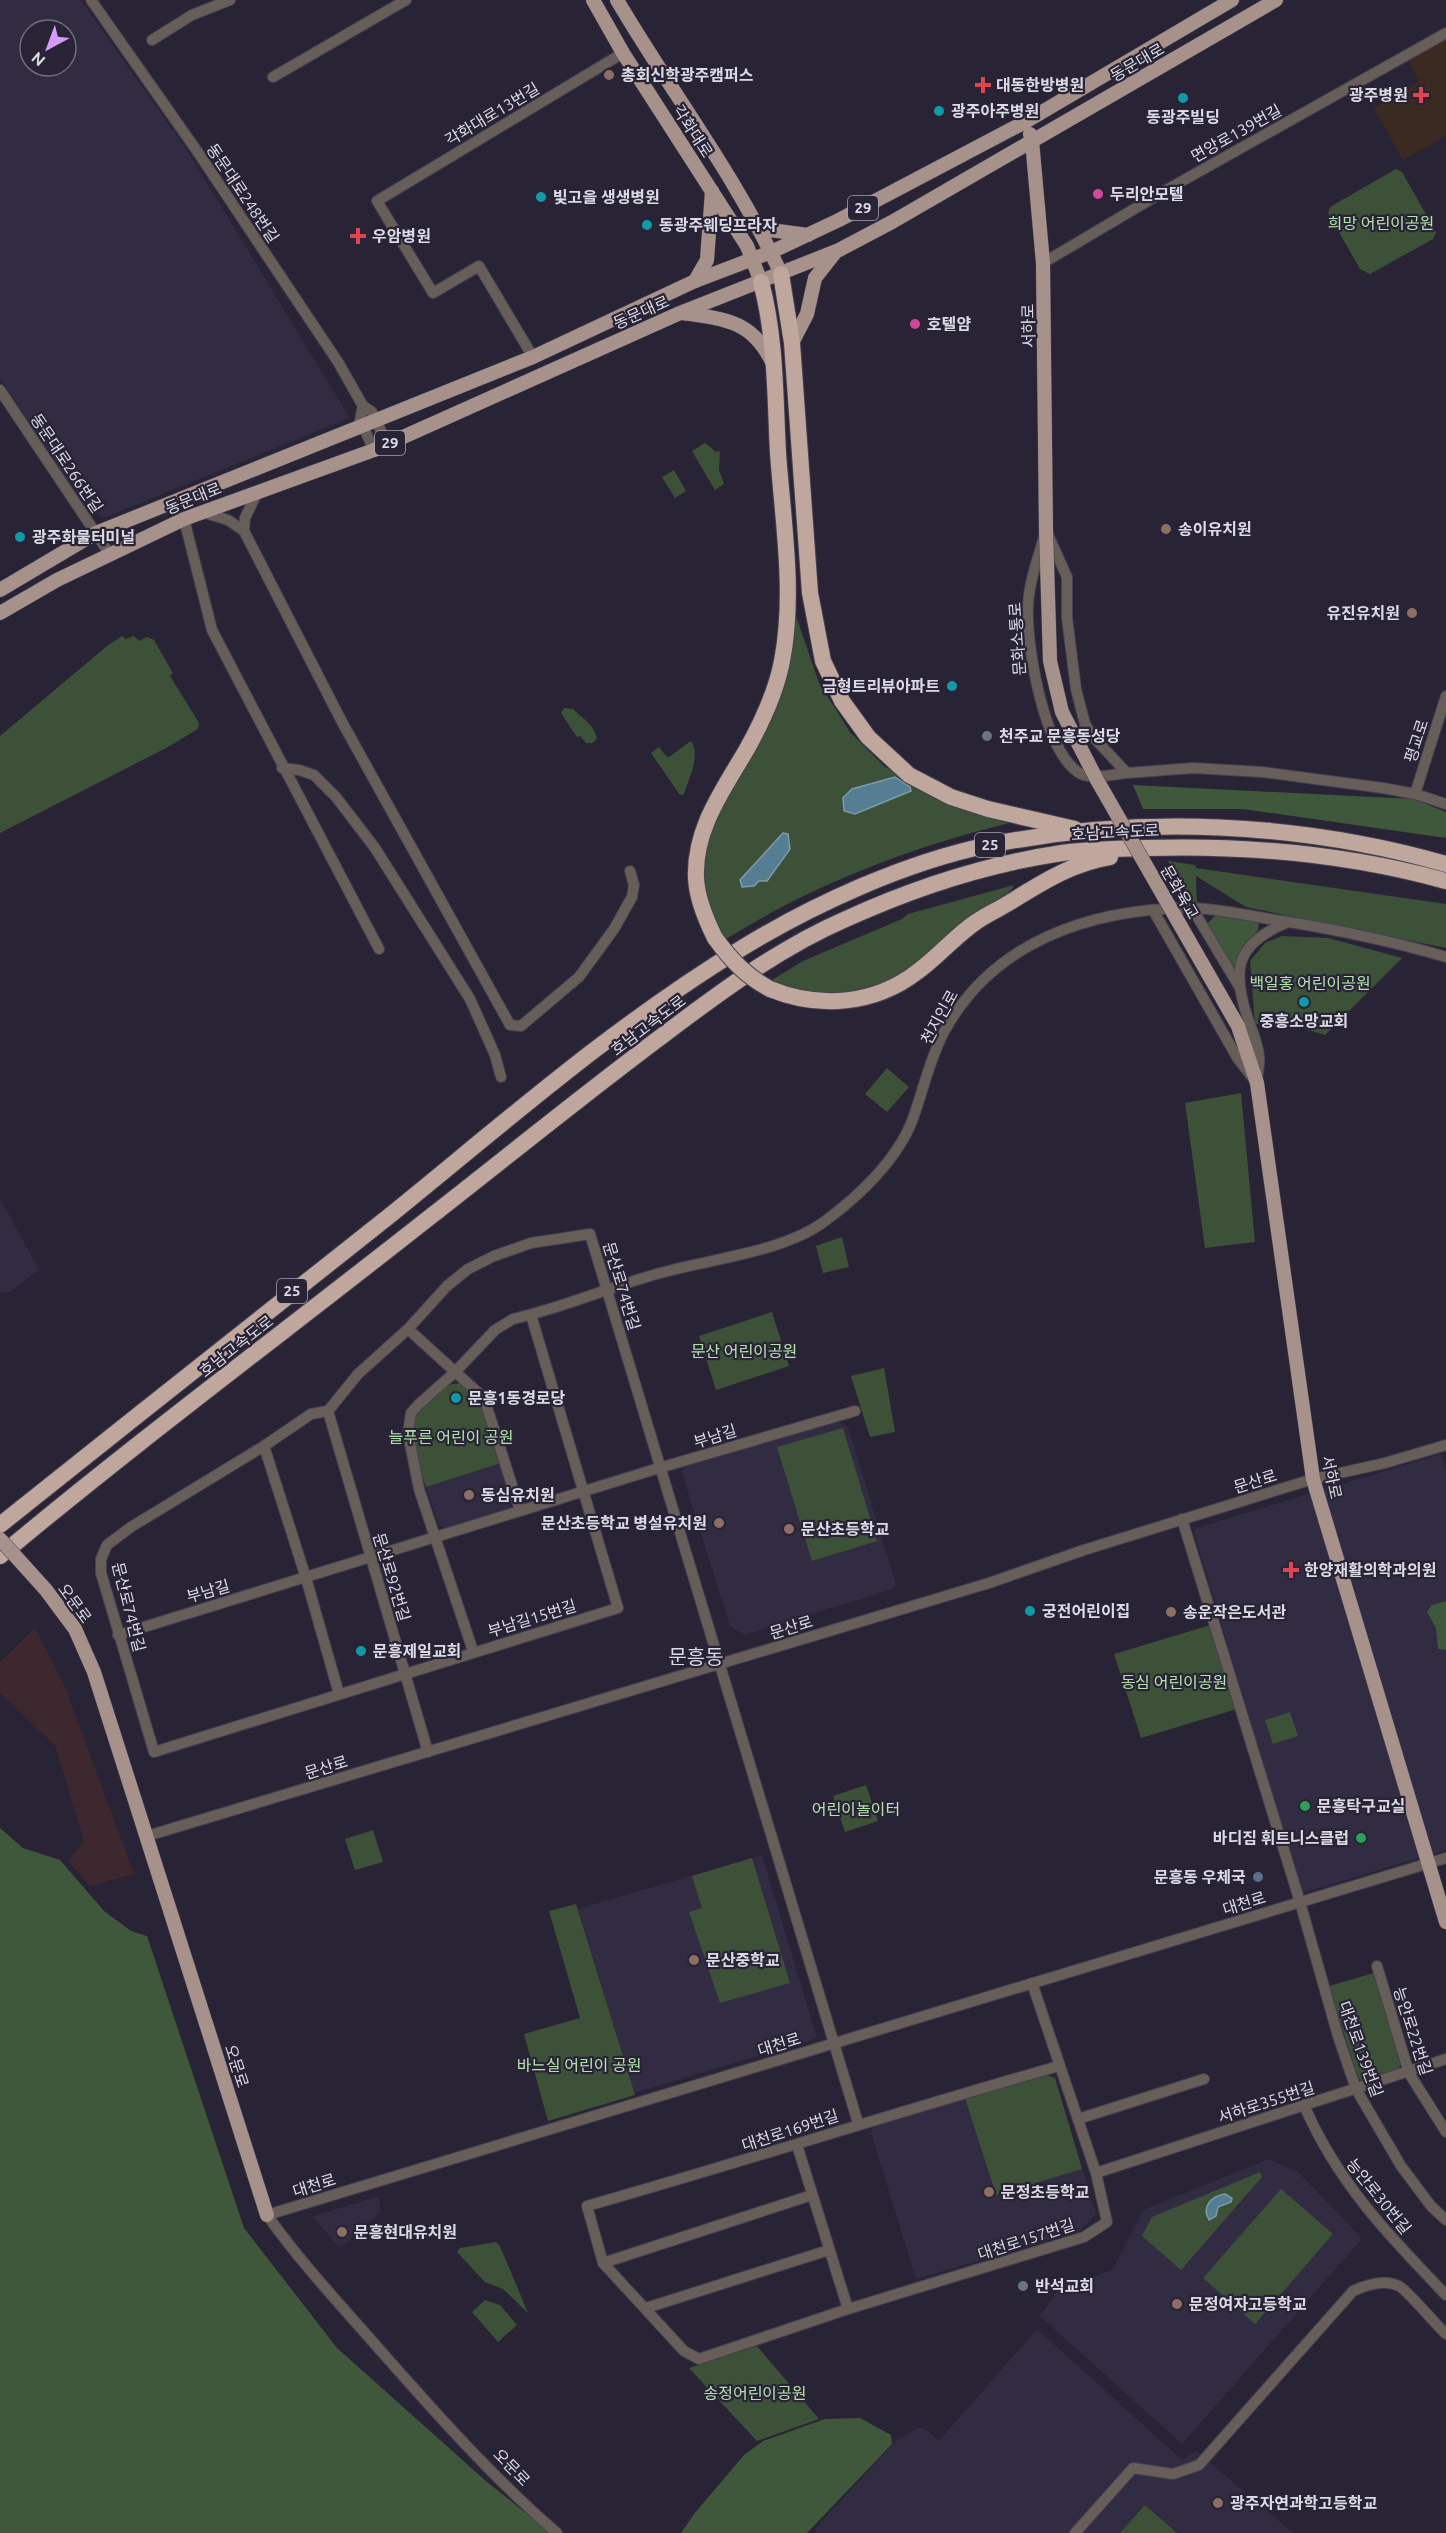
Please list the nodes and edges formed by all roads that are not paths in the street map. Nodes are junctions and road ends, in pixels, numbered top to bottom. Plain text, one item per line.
1 (91, 0) edge
2 (230, 0) edge
3 (406, 0) edge
4 (593, 0) edge
5 (617, 0) edge
6 (1232, 0) edge
7 (1276, 0) edge
8 (1446, 33) edge
9 (152, 40) dead end
10 (623, 53) junction
11 (273, 77) dead end
12 (1025, 122) junction
13 (1032, 141) junction
14 (712, 191) junction
15 (755, 223) junction
16 (808, 235) junction
17 (838, 250) junction
18 (771, 252) junction
19 (752, 260) junction
20 (1043, 263) junction
21 (781, 274) junction
22 (695, 281) junction
23 (761, 282) junction
24 (680, 313) junction
25 (792, 343) junction
26 (533, 357) junction
27 (774, 365) junction
28 (0, 390) edge
29 (370, 424) junction
30 (381, 447) junction
31 (258, 491) junction
32 (202, 512) junction
33 (184, 519) junction
34 (1046, 530) junction
35 (244, 531) junction
36 (96, 533) junction
37 (109, 553) junction
38 (0, 590) edge
39 (0, 613) edge
40 (1446, 696) edge
41 (282, 768) junction
42 (1127, 773) junction
43 (1415, 794) junction
44 (1446, 804) edge
45 (1091, 832) junction
46 (1446, 864) edge
47 (630, 872) dead end
48 (1446, 882) edge
49 (1192, 908) junction
50 (1153, 910) junction
51 (1288, 922) junction
52 (379, 949) dead end
53 (1446, 957) edge
54 (1241, 990) junction
55 (1238, 1026) joint
56 (501, 1077) dead end
57 (1257, 1083) junction
58 (608, 1290) junction
59 (531, 1315) junction
60 (408, 1329) junction
61 (454, 1372) junction
62 (328, 1411) junction
63 (855, 1411) dead end
64 (264, 1446) junction
65 (1445, 1448) edge
66 (660, 1468) junction
67 (1313, 1479) junction
68 (585, 1492) junction
69 (520, 1510) junction
70 (1182, 1519) junction
71 (0, 1525) edge
72 (436, 1538) junction
73 (0, 1539) edge
74 (0, 1556) edge
75 (371, 1558) junction
76 (306, 1578) junction
77 (118, 1635) junction
78 (473, 1651) junction
79 (720, 1664) junction
80 (405, 1673) junction
81 (339, 1694) junction
82 (154, 1752) joint
83 (428, 1752) junction
84 (147, 1836) junction
85 (1446, 1858) edge
86 (1428, 1863) junction
87 (1300, 1902) junction
88 (1446, 1922) edge
89 (1377, 1966) dead end
90 (1032, 1983) junction
91 (834, 2043) junction
92 (1446, 2059) edge
93 (1059, 2066) junction
94 (1409, 2073) junction
95 (1204, 2079) dead end
96 (1356, 2089) junction
97 (1304, 2105) junction
98 (1078, 2119) junction
99 (858, 2123) junction
100 (1446, 2132) edge
101 (797, 2145) junction
102 (719, 2168) joint
103 (1096, 2173) junction
104 (812, 2195) junction
105 (267, 2215) junction
106 (1446, 2220) edge
107 (829, 2250) junction
108 (603, 2263) junction
109 (1444, 2290) edge
110 (646, 2308) junction
111 (848, 2309) junction
112 (1446, 2334) edge
113 (557, 2533) edge
114 (1076, 2533) edge

1 - 29 street, 동문대로248번길
2 - 9 street
3 - 11 street
4 - 10 main road, 각화대로
5 - 15 main road, 각화대로
6 - 12 main road, 동문대로 / 29
7 - 13 main road, 동문대로 / 29
8 - 20 street, 면앙로139번길
10 - 14 main road, 각화대로
10 - 26 street, 각화대로13번길
12 - 13 main road, 서하로
12 - 16 main road, 동문대로 / 29
13 - 17 main road, 동문대로 / 29
13 - 20 main road, 서하로
14 - 19 main road, 각화대로
14 - 22 main road
15 - 16 main road
15 - 18 main road, 각화대로
16 - 18 main road, 동문대로 / 29
17 - 21 main road, 동문대로 / 29
17 - 25 main road
18 - 19 main road, 동문대로 / 29
18 - 21 main road, 각화대로
19 - 22 main road, 동문대로 / 29
19 - 23 main road, 각화대로
20 - 34 main road, 서하로
21 - 23 main road, 동문대로 / 29
21 - 25 highway
22 - 26 main road, 동문대로 / 29
23 - 24 main road, 동문대로 / 29
23 - 27 highway
24 - 27 main road
24 - 30 main road, 동문대로 / 29
25 - 45 highway
26 - 29 main road, 동문대로 / 29
27 - 48 highway, bridge
28 - 36 street, 동문대로266번길
29 - 30 street, 동문대로248번길
29 - 36 main road, 동문대로 / 29
30 - 31 main road, 동문대로 / 29
31 - 32 main road, 동문대로 / 29
31 - 35 street
32 - 33 main road, 동문대로 / 29
32 - 35 street
33 - 37 main road, 동문대로 / 29
33 - 41 street
34 - 42 street
34 - 42 street, 문화소통로
34 - 55 main road, 문화육교, bridge
35 - 47 street
36 - 37 street, 동문대로266번길
36 - 38 main road, 동문대로 / 29
37 - 39 main road, 동문대로 / 29
40 - 43 street, 평교로
41 - 52 street
41 - 56 street
42 - 43 street, 문화소통로
43 - 44 street, 문화소통로
45 - 46 highway, 호남고속도로 / 25
45 - 71 highway, 호남고속도로 / 25
48 - 74 highway, 호남고속도로 / 25
49 - 50 street, 천지인로
49 - 51 street, 천지인로
49 - 54 street
50 - 57 street
50 - 58 street, 천지인로
51 - 53 street, 천지인로
51 - 54 street
54 - 57 street
55 - 57 main road, 서하로
57 - 67 main road, 서하로
58 - 59 street, 천지인로
58 - 60 street, 문산로74번길
58 - 66 street, 문산로74번길
59 - 61 street, 천지인로
59 - 68 street
60 - 61 street
60 - 62 street, 문산로74번길
61 - 69 street
61 - 72 street, 천지인로
62 - 64 street, 문산로74번길
62 - 75 street, 문산로92번길
63 - 66 street, 부남길
64 - 76 street
64 - 77 street, 문산로74번길
65 - 67 street, 문산로
66 - 68 street, 부남길
66 - 79 street, 문산로74번길
67 - 70 street, 문산로
67 - 86 main road, 서하로
68 - 69 street, 부남길
68 - 78 street, 부남길15번길
69 - 72 street, 부남길
70 - 79 street, 문산로
70 - 87 street
72 - 75 street, 부남길
72 - 78 street
73 - 84 main road, 오문로, bridge
75 - 76 street, 부남길
75 - 80 street, 문산로92번길
76 - 77 street, 부남길
76 - 81 street
77 - 82 street, 문산로74번길
78 - 80 street, 부남길15번길
79 - 83 street, 문산로
79 - 91 street, 대천로169번길
80 - 81 street, 부남길15번길
80 - 83 street, 문산로92번길
81 - 82 street, 부남길15번길
83 - 84 street, 문산로
84 - 105 main road, 오문로
85 - 86 street, 대천로
86 - 87 street, 대천로
86 - 88 main road, 서하로
87 - 90 street, 대천로
87 - 96 street, 대천로139번길
89 - 94 street, 능안로22번길
90 - 91 street, 대천로
90 - 93 street, 대천로157번길
91 - 99 street, 대천로169번길
91 - 105 street, 대천로
92 - 94 street, 서하로355번길
93 - 98 street, 대천로157번길
93 - 99 street
94 - 96 street, 서하로355번길
94 - 100 street, 능안로22번길
95 - 98 street
96 - 97 street, 서하로355번길
96 - 106 street, 대천로139번길
97 - 103 street, 서하로355번길
97 - 109 street, 능안로30번길
98 - 103 street, 대천로157번길
99 - 101 street, 대천로169번길
101 - 102 street, 대천로169번길
101 - 104 street
102 - 108 street, 대천로157번길
103 - 111 street, 대천로157번길
104 - 107 street
104 - 108 street
105 - 113 street, 오문로
107 - 110 street
107 - 111 street
108 - 110 street, 대천로157번길
110 - 111 street, 대천로157번길
112 - 114 street

